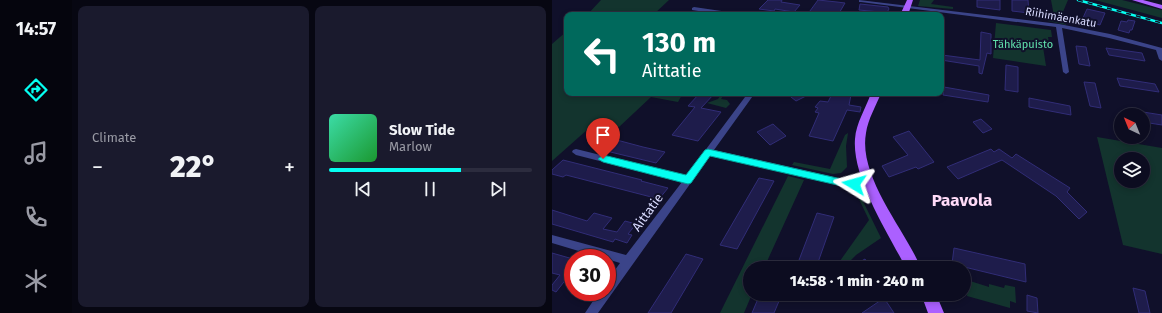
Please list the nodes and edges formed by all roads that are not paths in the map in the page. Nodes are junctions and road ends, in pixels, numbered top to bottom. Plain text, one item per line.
1 (1136, 0) edge
2 (861, 2) dead end
3 (909, 3) edge
4 (1162, 7) edge
5 (694, 9) dead end
6 (714, 12) edge
7 (1059, 26) junction
8 (1160, 49) edge
9 (1162, 59) edge
10 (1066, 72) dead end
11 (750, 96) edge
12 (875, 96) edge
13 (576, 152) dead end
14 (708, 152) junction
15 (868, 179) junction
16 (688, 180) junction
17 (552, 238) edge
18 (629, 260) junction
19 (910, 261) edge
20 (616, 278) edge
21 (599, 301) edge
22 (931, 301) edge
23 (590, 313) edge
24 (936, 313) edge

1 - 4 main road
2 - 3 street, Riihimäenkatu
3 - 7 street, Riihimäenkatu
5 - 6 street
7 - 8 street, Riihimäenkatu
7 - 10 street
8 - 9 street
11 - 14 street, Aittatie
12 - 15 main road
13 - 16 street
14 - 15 street
14 - 16 street, Aittatie
15 - 19 main road
16 - 18 street, Aittatie
17 - 18 street
18 - 20 street, Aittatie
21 - 23 street, Aittatie
22 - 24 main road

